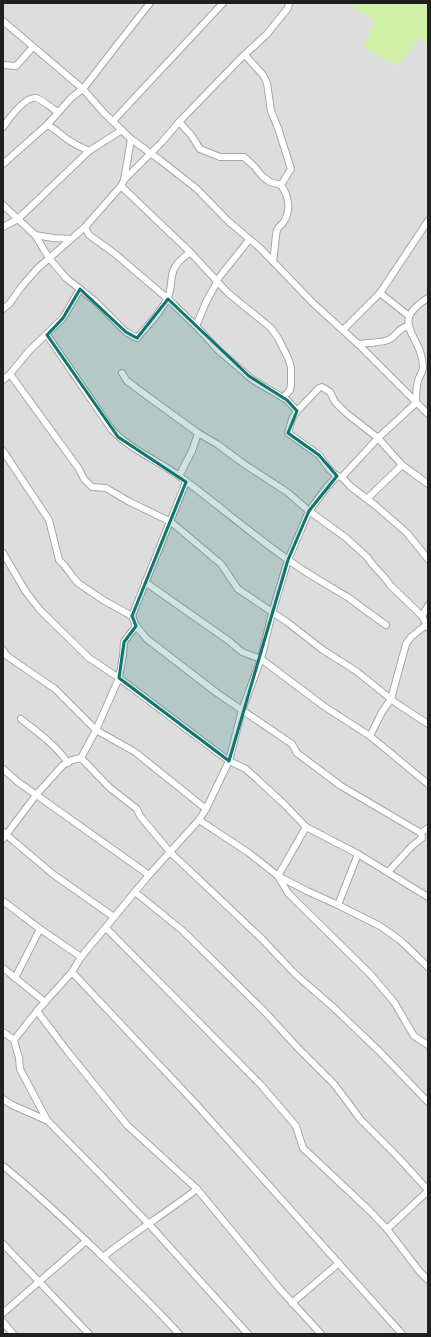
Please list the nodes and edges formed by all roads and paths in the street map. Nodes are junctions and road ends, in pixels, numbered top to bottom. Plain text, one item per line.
1 (150, 3) edge
2 (223, 3) edge
3 (288, 3) edge
4 (143, 6) edge
5 (3, 21) edge
6 (33, 47) junction
7 (245, 55) junction
8 (3, 65) edge
9 (83, 89) junction
10 (58, 112) junction
11 (113, 122) junction
12 (179, 122) junction
13 (47, 125) junction
14 (3, 127) edge
15 (122, 130) junction
16 (131, 139) junction
17 (90, 151) junction
18 (151, 153) junction
19 (3, 164) edge
20 (124, 180) junction
21 (281, 185) junction
22 (121, 186) junction
23 (3, 205) edge
24 (18, 219) junction
25 (428, 221) edge
26 (3, 227) edge
27 (85, 227) junction
28 (36, 236) junction
29 (72, 239) junction
30 (249, 240) junction
31 (190, 252) junction
32 (49, 258) junction
33 (273, 261) junction
34 (217, 280) junction
35 (80, 289) junction
36 (380, 293) junction
37 (428, 298) edge
38 (168, 299) junction
39 (422, 302) junction
40 (428, 306) edge
41 (3, 309) edge
42 (408, 316) junction
43 (196, 326) junction
44 (408, 326) junction
45 (343, 330) junction
46 (46, 334) junction
47 (358, 344) junction
48 (122, 373) dead end
49 (10, 374) junction
50 (3, 380) edge
51 (283, 398) junction
52 (416, 403) junction
53 (297, 411) junction
54 (428, 414) edge
55 (198, 433) junction
56 (378, 438) junction
57 (3, 451) edge
58 (9, 462) junction
59 (402, 465) junction
60 (3, 467) edge
61 (179, 476) junction
62 (340, 476) junction
63 (186, 482) junction
64 (428, 484) edge
65 (367, 499) junction
66 (309, 512) junction
67 (171, 522) junction
68 (4, 558) edge
69 (428, 558) edge
70 (288, 560) junction
71 (145, 582) junction
72 (428, 606) edge
73 (272, 613) junction
74 (132, 616) junction
75 (422, 616) junction
76 (386, 625) dead end
77 (136, 626) junction
78 (427, 627) edge
79 (3, 650) edge
80 (261, 659) junction
81 (119, 678) junction
82 (391, 699) junction
83 (242, 710) junction
84 (21, 719) dead end
85 (428, 724) edge
86 (96, 730) junction
87 (370, 736) junction
88 (81, 758) junction
89 (229, 761) junction
90 (68, 763) junction
91 (3, 769) edge
92 (428, 784) edge
93 (36, 795) junction
94 (206, 809) junction
95 (199, 820) junction
96 (306, 827) junction
97 (428, 828) edge
98 (421, 833) junction
99 (4, 835) edge
100 (170, 852) junction
101 (358, 854) junction
102 (388, 872) junction
103 (149, 875) junction
104 (278, 876) junction
105 (135, 892) junction
106 (428, 897) edge
107 (3, 901) edge
108 (338, 905) junction
109 (114, 917) junction
110 (106, 928) junction
111 (40, 929) junction
112 (81, 956) junction
113 (428, 967) edge
114 (3, 968) edge
115 (72, 972) junction
116 (14, 978) junction
117 (45, 1002) junction
118 (37, 1011) junction
119 (3, 1032) edge
120 (14, 1040) junction
121 (428, 1045) edge
122 (3, 1099) edge
123 (428, 1102) edge
124 (47, 1120) junction
125 (3, 1166) edge
126 (197, 1189) junction
127 (428, 1191) edge
128 (148, 1223) junction
129 (387, 1230) junction
130 (86, 1241) junction
131 (3, 1244) edge
132 (103, 1257) junction
133 (339, 1263) junction
134 (428, 1280) edge
135 (38, 1282) junction
136 (292, 1303) junction
137 (3, 1313) edge
138 (3, 1322) edge
139 (13, 1334) edge
140 (89, 1334) edge
141 (179, 1334) edge
142 (248, 1334) edge
143 (321, 1334) edge
144 (402, 1334) edge

1 - 4 street
2 - 11 street
3 - 7 street
4 - 9 street
5 - 6 street
6 - 8 street
6 - 9 street
7 - 12 street
7 - 21 street
9 - 10 street
9 - 11 street
10 - 13 street
10 - 14 street
11 - 15 street
12 - 18 street
12 - 21 street
13 - 17 street
13 - 19 street
15 - 16 street
15 - 17 street
16 - 18 street
16 - 20 street
17 - 24 street
18 - 20 street
18 - 30 street
20 - 22 street
21 - 33 street
22 - 27 street
22 - 31 street
23 - 24 street
24 - 26 street
24 - 28 street
25 - 36 street
27 - 29 street
27 - 38 street
28 - 29 street
28 - 32 street
29 - 32 street
30 - 33 street
30 - 34 street
31 - 34 street
31 - 38 street
32 - 35 street
32 - 41 street
33 - 45 street
34 - 43 street
34 - 51 street
35 - 38 street
35 - 46 street
36 - 42 street
36 - 45 street
37 - 39 street
38 - 43 street
39 - 40 street
39 - 42 street
42 - 44 street
43 - 51 street
44 - 47 street
44 - 52 street
45 - 47 street
46 - 49 street
46 - 61 street
47 - 52 street
48 - 55 street
49 - 50 street
49 - 67 street
51 - 53 street
52 - 54 street
52 - 56 street
53 - 56 street
53 - 62 street
55 - 61 street
55 - 66 street
56 - 59 street
56 - 62 street
57 - 58 street
58 - 60 street
58 - 74 street
59 - 64 street
59 - 65 street
61 - 63 street
62 - 65 street
62 - 66 street
63 - 67 street
63 - 70 street
65 - 69 street
66 - 70 street
66 - 75 street
67 - 71 street
67 - 73 street
68 - 81 street
70 - 73 street
70 - 76 street
71 - 74 street
71 - 80 street
72 - 75 street
73 - 80 street
73 - 82 street
74 - 77 street
75 - 78 street
77 - 81 street
77 - 83 street
78 - 82 street
79 - 86 street
80 - 83 street
80 - 87 street
81 - 86 street
81 - 89 street
82 - 85 street
82 - 87 street
83 - 89 street
83 - 98 street
84 - 90 street
86 - 88 street
86 - 94 street
87 - 92 street
88 - 90 street
88 - 100 street
89 - 94 street
89 - 96 street
90 - 93 street
91 - 93 street
93 - 99 street
93 - 103 street
94 - 95 street
95 - 100 street
95 - 104 street
96 - 101 street
96 - 104 street
97 - 98 street
98 - 102 street
99 - 109 street
100 - 103 street
100 - 123 street
101 - 102 street
101 - 108 street
102 - 106 street
103 - 105 street
104 - 108 street
104 - 121 street
105 - 109 street
105 - 127 street
107 - 111 street
108 - 113 street
109 - 110 street
110 - 112 street
110 - 129 street
111 - 112 street
111 - 116 street
112 - 115 street
114 - 116 street
115 - 117 street
115 - 133 street
116 - 117 street
117 - 118 street
118 - 120 street
118 - 126 street
119 - 120 street
120 - 124 street
122 - 124 street
124 - 128 street
125 - 130 street
126 - 128 street
126 - 136 street
127 - 129 street
128 - 132 street
128 - 142 street
129 - 134 street
130 - 132 street
130 - 135 street
131 - 135 street
132 - 141 street
133 - 136 street
133 - 144 street
135 - 137 street
135 - 140 street
136 - 143 street
138 - 139 street

